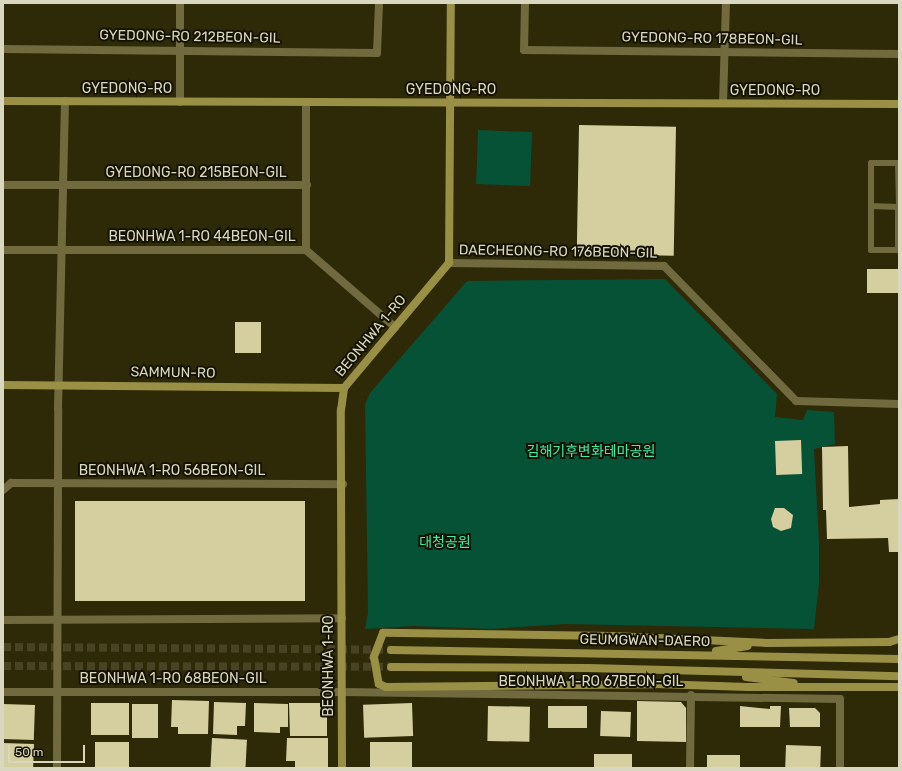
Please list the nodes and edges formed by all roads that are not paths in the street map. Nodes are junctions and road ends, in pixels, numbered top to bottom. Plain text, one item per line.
1 (180, 3) edge
2 (379, 3) edge
3 (451, 3) edge
4 (524, 3) edge
5 (726, 3) edge
6 (3, 49) edge
7 (180, 50) junction
8 (724, 51) junction
9 (899, 54) edge
10 (3, 101) edge
11 (65, 101) junction
12 (180, 102) junction
13 (306, 102) junction
14 (451, 103) junction
15 (724, 104) junction
16 (899, 104) edge
17 (3, 185) edge
18 (63, 186) junction
19 (306, 186) junction
20 (871, 206) junction
21 (898, 207) edge
22 (3, 250) edge
23 (63, 250) junction
24 (306, 250) junction
25 (898, 250) edge
26 (449, 263) junction
27 (395, 327) junction
28 (3, 384) edge
29 (60, 385) junction
30 (344, 388) junction
31 (899, 404) edge
32 (57, 484) junction
33 (342, 484) junction
34 (3, 490) edge
35 (342, 618) junction
36 (3, 620) edge
37 (57, 620) junction
38 (899, 639) edge
39 (767, 643) junction
40 (391, 650) tunnel mouth
41 (692, 655) junction
42 (899, 659) edge
43 (392, 667) tunnel mouth
44 (704, 671) junction
45 (899, 676) edge
46 (899, 687) edge
47 (828, 688) junction
48 (3, 692) edge
49 (56, 692) junction
50 (342, 692) junction
51 (691, 696) junction
52 (56, 768) edge
53 (342, 768) edge
54 (690, 768) edge
55 (840, 768) edge

1 - 7 street
2 - 7 street, GYEDONG-RO 212BEON-GIL
3 - 14 main road
4 - 8 street, GYEDONG-RO 178BEON-GIL
5 - 8 street
6 - 7 street, GYEDONG-RO 212BEON-GIL
7 - 12 street
8 - 9 street, GYEDONG-RO 178BEON-GIL
8 - 15 street
10 - 11 main road, GYEDONG-RO
11 - 12 main road, GYEDONG-RO
11 - 18 street
12 - 13 main road, GYEDONG-RO
13 - 14 main road, GYEDONG-RO
13 - 19 street, GYEDONG-RO 215BEON-GIL
14 - 15 main road, GYEDONG-RO
14 - 26 main road
15 - 16 main road, GYEDONG-RO
17 - 18 street, GYEDONG-RO 215BEON-GIL
18 - 19 street, GYEDONG-RO 215BEON-GIL
18 - 23 street
19 - 24 street
20 - 21 lane
20 - 21 lane
20 - 25 lane
21 - 25 lane
22 - 23 street, BEONHWA 1-RO 44BEON-GIL
23 - 24 street, BEONHWA 1-RO 44BEON-GIL
23 - 29 street
24 - 27 street, BEONHWA 1-RO 44BEON-GIL
26 - 27 main road, BEONHWA 1-RO
26 - 31 street, DAECHEONG-RO 176BEON-GIL
27 - 30 main road, BEONHWA 1-RO
28 - 29 main road, SAMMUN-RO
29 - 30 main road, SAMMUN-RO
29 - 32 street
30 - 33 main road, BEONHWA 1-RO
32 - 33 street, BEONHWA 1-RO 56BEON-GIL
32 - 34 street, BEONHWA 1-RO 56BEON-GIL
32 - 37 street
33 - 35 main road, BEONHWA 1-RO
35 - 37 street
35 - 50 main road, BEONHWA 1-RO
36 - 37 street
37 - 49 street
38 - 39 main road
39 - 41 main road
39 - 47 main road
40 - 41 main road, GEUMGWAN-DAERO
41 - 42 main road, GEUMGWAN-DAERO
43 - 44 main road, GEUMGWAN-DAERO
44 - 45 main road, GEUMGWAN-DAERO
44 - 47 main road
46 - 47 main road
48 - 49 street, BEONHWA 1-RO 68BEON-GIL
49 - 50 street, BEONHWA 1-RO 68BEON-GIL
49 - 52 street
50 - 51 street, BEONHWA 1-RO 67BEON-GIL
50 - 53 main road, BEONHWA 1-RO
51 - 54 street
51 - 55 street, BEONHWA 1-RO 67BEON-GIL

